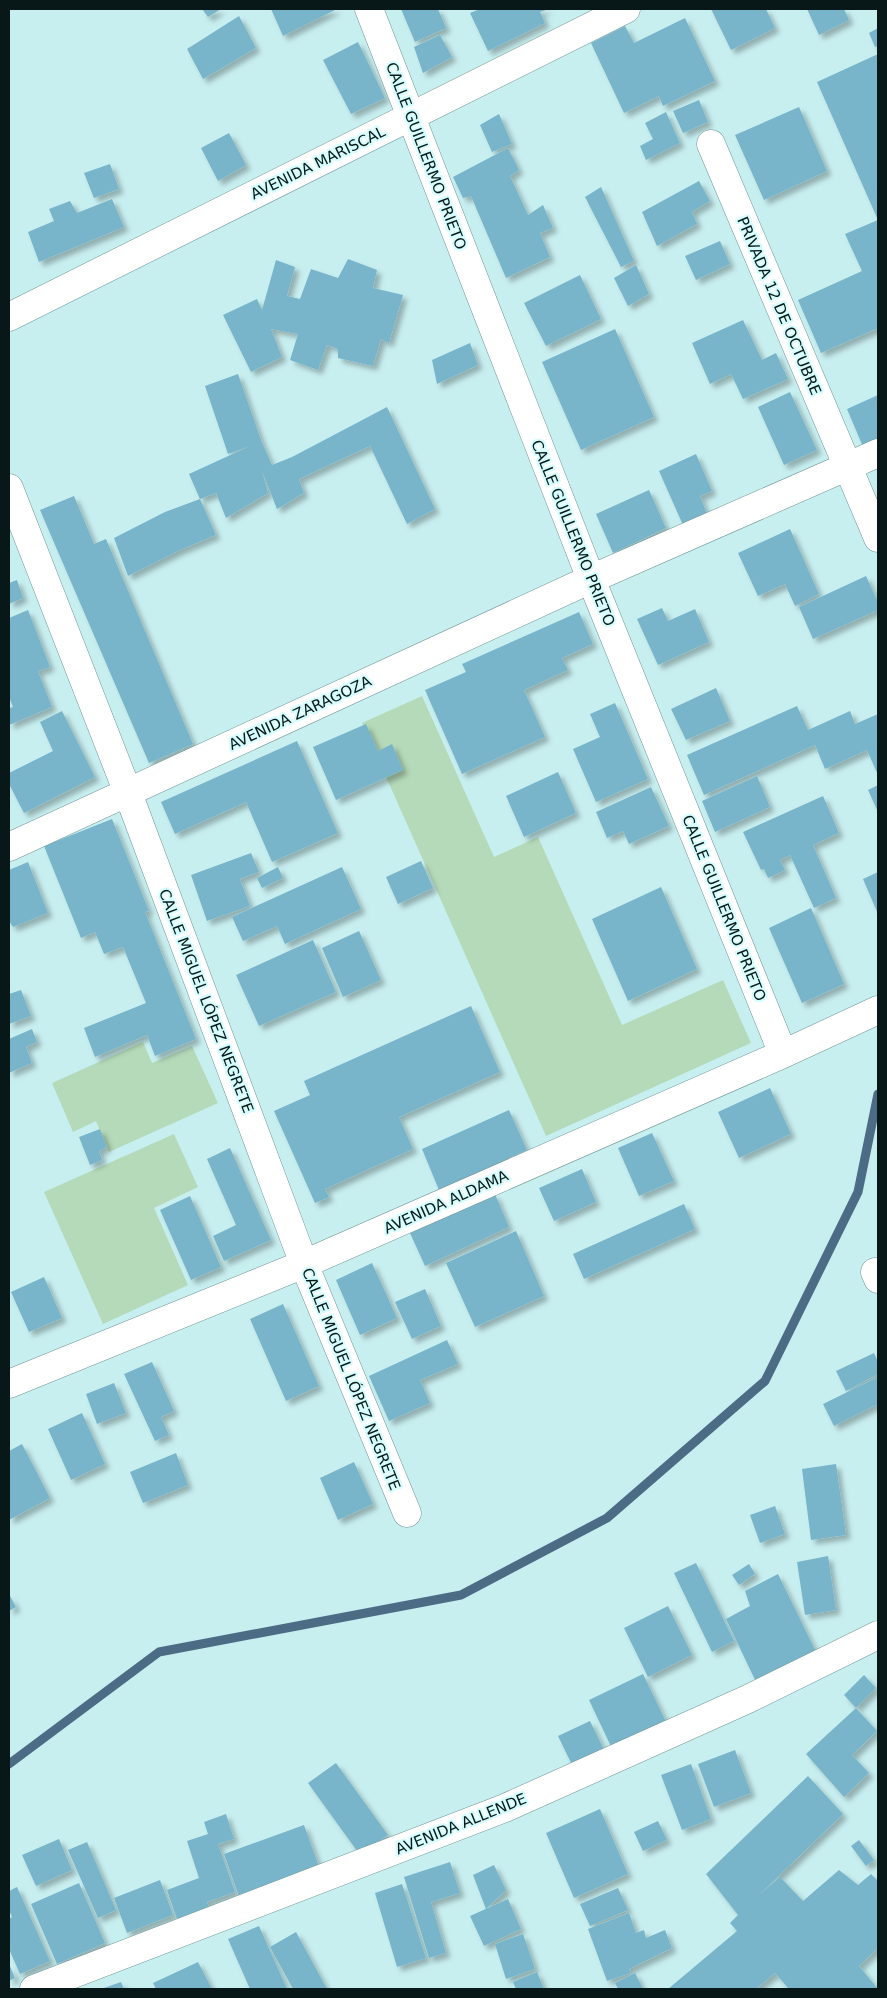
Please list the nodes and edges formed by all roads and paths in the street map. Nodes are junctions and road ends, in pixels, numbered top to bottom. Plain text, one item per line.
1 (369, 9) edge
2 (626, 9) edge
3 (410, 117) junction
4 (711, 144) dead end
5 (9, 317) edge
6 (878, 453) edge
7 (847, 467) junction
8 (9, 488) edge
9 (878, 538) edge
10 (591, 579) junction
11 (128, 793) junction
12 (9, 847) edge
13 (878, 1010) edge
14 (783, 1054) junction
15 (304, 1264) junction
16 (9, 1384) edge
17 (407, 1513) dead end
18 (878, 1635) edge
19 (34, 1989) edge

1 - 3 street, CALLE GUILLERMO PRIETO
2 - 3 street, AVENIDA MARISCAL
3 - 5 street, AVENIDA MARISCAL
3 - 10 street, CALLE GUILLERMO PRIETO
4 - 7 street, PRIVADA 12 DE OCTUBRE
6 - 7 street
7 - 9 street, PRIVADA 12 DE OCTUBRE
7 - 10 street, AVENIDA ZARAGOZA
8 - 11 street, CALLE MIGUEL LÓPEZ NEGRETE
10 - 11 street, AVENIDA ZARAGOZA
10 - 14 street, CALLE GUILLERMO PRIETO
11 - 12 street, AVENIDA ZARAGOZA
11 - 15 street, CALLE MIGUEL LÓPEZ NEGRETE
13 - 14 street, AVENIDA ALDAMA
14 - 15 street, AVENIDA ALDAMA
15 - 16 street, AVENIDA ALDAMA
15 - 17 street, CALLE MIGUEL LÓPEZ NEGRETE
18 - 19 street, AVENIDA ALLENDE

